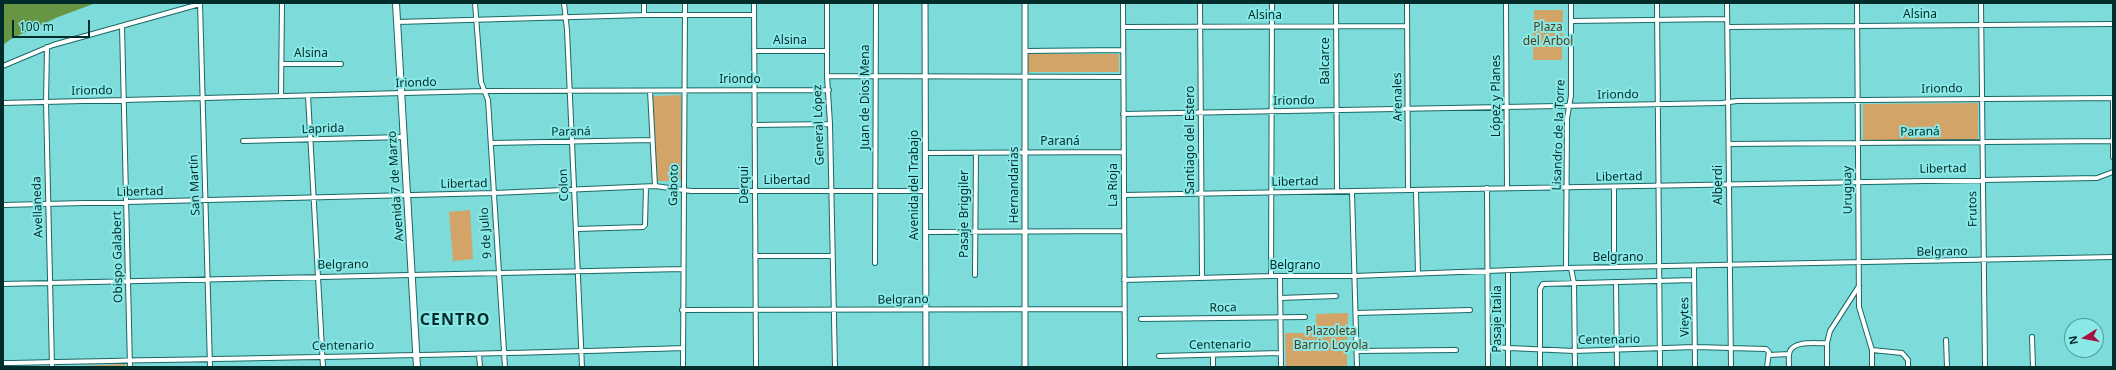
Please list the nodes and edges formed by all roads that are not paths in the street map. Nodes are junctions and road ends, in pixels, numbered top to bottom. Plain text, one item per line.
1 (282, 3) edge
2 (396, 3) edge
3 (475, 3) edge
4 (564, 3) edge
5 (644, 3) edge
6 (685, 3) edge
7 (754, 3) edge
8 (827, 3) edge
9 (876, 3) edge
10 (925, 3) edge
11 (1025, 3) edge
12 (1123, 3) edge
13 (1200, 3) edge
14 (1272, 3) edge
15 (1336, 3) edge
16 (1407, 3) edge
17 (1506, 3) edge
18 (1571, 3) edge
19 (1657, 3) edge
20 (1727, 3) edge
21 (1857, 3) edge
22 (1981, 3) edge
23 (200, 4) edge
24 (685, 14) junction
25 (644, 15) junction
26 (754, 15) junction
27 (566, 16) junction
28 (476, 19) junction
29 (1727, 19) junction
30 (1657, 20) junction
31 (1571, 21) junction
32 (397, 22) junction
33 (2113, 24) edge
34 (1982, 25) junction
35 (122, 26) junction
36 (1201, 26) junction
37 (1272, 26) junction
38 (1336, 26) junction
39 (1407, 26) junction
40 (1857, 26) junction
41 (1124, 27) junction
42 (1728, 27) junction
43 (47, 47) junction
44 (1123, 50) junction
45 (754, 51) junction
46 (826, 51) junction
47 (1025, 51) junction
48 (281, 64) junction
49 (341, 64) dead end
50 (3, 66) edge
51 (1025, 75) junction
52 (826, 76) junction
53 (876, 76) junction
54 (924, 76) junction
55 (1123, 77) junction
56 (754, 90) junction
57 (829, 90) junction
58 (484, 91) junction
59 (650, 91) junction
60 (684, 91) junction
61 (570, 92) junction
62 (401, 93) junction
63 (281, 96) junction
64 (308, 96) junction
65 (202, 98) junction
66 (1982, 98) junction
67 (2113, 99) edge
68 (124, 100) junction
69 (1857, 100) junction
70 (46, 102) junction
71 (1729, 102) junction
72 (3, 103) edge
73 (1657, 104) junction
74 (1570, 106) junction
75 (1507, 107) junction
76 (1408, 109) junction
77 (1336, 110) junction
78 (1272, 112) junction
79 (1201, 113) junction
80 (1123, 114) junction
81 (830, 124) junction
82 (754, 125) junction
83 (404, 136) junction
84 (311, 139) junction
85 (651, 140) junction
86 (2112, 140) junction
87 (243, 141) dead end
88 (572, 141) junction
89 (1982, 141) junction
90 (491, 143) junction
91 (1857, 143) junction
92 (1729, 144) junction
93 (1025, 152) junction
94 (1124, 152) junction
95 (925, 153) junction
96 (976, 153) junction
97 (2113, 157) edge
98 (2113, 172) edge
99 (1982, 179) junction
100 (1857, 181) junction
101 (1730, 184) junction
102 (655, 186) junction
103 (646, 187) junction
104 (1659, 187) junction
105 (1487, 188) junction
106 (1507, 188) junction
107 (1567, 188) junction
108 (1614, 188) junction
109 (574, 189) junction
110 (684, 189) junction
111 (1408, 190) junction
112 (755, 191) junction
113 (831, 191) junction
114 (876, 191) junction
115 (924, 191) junction
116 (1337, 191) junction
117 (1416, 191) junction
118 (1352, 192) junction
119 (494, 193) junction
120 (1271, 193) junction
121 (408, 195) junction
122 (1124, 195) junction
123 (1201, 195) junction
124 (314, 198) junction
125 (206, 200) junction
126 (126, 202) junction
127 (48, 204) junction
128 (3, 205) edge
129 (576, 229) junction
130 (1026, 231) junction
131 (1124, 231) junction
132 (926, 232) junction
133 (975, 232) junction
134 (755, 256) junction
135 (832, 256) junction
136 (2113, 257) edge
137 (1984, 261) junction
138 (1859, 263) junction
139 (875, 264) dead end
140 (1730, 265) junction
141 (1614, 267) junction
142 (1694, 267) junction
143 (1568, 268) junction
144 (1658, 268) junction
145 (682, 269) junction
146 (578, 270) junction
147 (1508, 270) junction
148 (1488, 271) junction
149 (499, 273) junction
150 (412, 274) junction
151 (1418, 274) junction
152 (975, 275) dead end
153 (318, 276) junction
154 (1271, 276) junction
155 (1354, 276) junction
156 (1202, 277) junction
157 (1280, 277) junction
158 (207, 278) junction
159 (128, 280) junction
160 (1124, 280) junction
161 (1694, 280) junction
162 (1658, 281) junction
163 (50, 282) junction
164 (1574, 283) junction
165 (1616, 283) junction
166 (3, 284) edge
167 (1859, 286) junction
168 (1336, 296) dead end
169 (1280, 298) junction
170 (1026, 308) junction
171 (755, 309) junction
172 (926, 309) junction
173 (1124, 309) junction
174 (682, 310) junction
175 (834, 310) junction
176 (1470, 310) dead end
177 (1356, 313) junction
178 (1280, 317) junction
179 (1306, 317) dead end
180 (1141, 319) dead end
181 (2032, 337) dead end
182 (1946, 340) dead end
183 (1827, 343) junction
184 (1488, 347) junction
185 (682, 348) junction
186 (1695, 348) junction
187 (1730, 348) junction
188 (1508, 349) junction
189 (1617, 349) junction
190 (1659, 349) junction
191 (1456, 350) dead end
192 (1540, 350) junction
193 (1574, 350) junction
194 (1872, 350) junction
195 (581, 351) junction
196 (1357, 351) junction
197 (1281, 353) junction
198 (479, 354) junction
199 (504, 354) junction
200 (1789, 354) junction
201 (416, 355) junction
202 (1213, 355) junction
203 (1769, 355) junction
204 (322, 356) junction
205 (1159, 356) dead end
206 (210, 357) junction
207 (130, 360) junction
208 (52, 362) junction
209 (3, 363) edge
210 (52, 367) edge
211 (130, 367) edge
212 (210, 367) edge
213 (323, 367) edge
214 (417, 367) edge
215 (480, 367) edge
216 (505, 367) edge
217 (582, 367) edge
218 (683, 367) edge
219 (756, 367) edge
220 (835, 367) edge
221 (926, 367) edge
222 (1026, 367) edge
223 (1125, 367) edge
224 (1213, 367) edge
225 (1281, 367) edge
226 (1357, 367) edge
227 (1488, 367) edge
228 (1508, 367) edge
229 (1540, 367) edge
230 (1575, 367) edge
231 (1617, 367) edge
232 (1660, 367) edge
233 (1695, 367) edge
234 (1731, 367) edge
235 (1767, 367) edge
236 (1789, 367) edge
237 (1827, 367) edge
238 (1872, 367) edge
239 (1908, 367) edge
240 (1947, 367) edge
241 (1985, 367) edge
242 (2033, 367) edge

1 - 48 street
2 - 32 main road, Avenida 7 de Marzo
3 - 28 street, 9 de Julio
4 - 27 street, Colon
5 - 25 street
6 - 24 street, Gaboto
7 - 26 street, Derqui
8 - 46 street, General López
9 - 53 street, Juan de Dios Mena
10 - 54 street, Avenida del Trabajo
11 - 47 street, Hernandarias
12 - 41 street, La Rioja
13 - 36 street, Santiago del Estero
14 - 37 street
15 - 38 street, Balcarce
16 - 39 street, Arenales
17 - 75 street, López y Planes
18 - 31 street, Lisandro de la Torre
19 - 30 street
20 - 29 street, Alberdi
21 - 40 street, Uruguay
22 - 34 street, Frutos
23 - 35 street
23 - 65 street, San Martín
24 - 25 street
24 - 26 street
24 - 60 street, Gaboto
25 - 27 street
26 - 45 street, Derqui
27 - 28 street
27 - 61 street, Colon
28 - 32 street
28 - 58 street, 9 de Julio
29 - 30 street
29 - 42 street, Alberdi
30 - 31 street
30 - 73 street
31 - 74 street, Lisandro de la Torre
32 - 62 main road, Avenida 7 de Marzo
33 - 34 street, Alsina
34 - 40 street, Alsina
34 - 66 street, Frutos
35 - 43 street
35 - 68 street, Obispo Galabert
36 - 37 street, Alsina
36 - 41 street, Alsina
36 - 79 street, Santiago del Estero
37 - 38 street, Alsina
37 - 78 street
38 - 39 street, Alsina
38 - 77 street, Balcarce
39 - 76 street, Arenales
40 - 42 street, Alsina
40 - 69 street, Uruguay
41 - 44 street, La Rioja
42 - 71 street, Alberdi
43 - 50 street
43 - 70 street, Avellaneda
44 - 47 street
44 - 55 street, La Rioja
45 - 46 street, Alsina
45 - 56 street, Derqui
46 - 52 street, General López
47 - 51 street, Hernandarias
48 - 49 street, Alsina
48 - 63 street
51 - 54 street
51 - 55 street
51 - 93 street, Hernandarias
52 - 53 street
52 - 57 street, General López
53 - 54 street
53 - 114 street, Juan de Dios Mena
54 - 95 street, Avenida del Trabajo
55 - 80 street, La Rioja
56 - 57 street, Iriondo
56 - 60 street, Iriondo
56 - 82 street, Derqui
57 - 81 street, General López
58 - 61 street, Iriondo
58 - 62 street, Iriondo
58 - 90 street, 9 de Julio
59 - 60 street, Iriondo
59 - 61 street, Iriondo
59 - 85 street
60 - 110 street, Gaboto
61 - 88 street, Colon
62 - 64 street, Iriondo
62 - 83 main road, Avenida 7 de Marzo
63 - 64 street, Iriondo
63 - 65 street, Iriondo
64 - 84 street
65 - 68 street, Iriondo
65 - 125 street, San Martín
66 - 67 street, Iriondo
66 - 69 street, Iriondo
66 - 89 street, Frutos
67 - 86 street
68 - 70 street, Iriondo
68 - 126 street, Obispo Galabert
69 - 71 street, Iriondo
69 - 91 street, Uruguay
70 - 72 street, Iriondo
70 - 127 street, Avellaneda
71 - 73 street, Iriondo
71 - 92 street, Alberdi
73 - 74 street, Iriondo
73 - 104 street
74 - 75 street, Iriondo
74 - 107 street, Lisandro de la Torre
75 - 76 street, Iriondo
75 - 106 street, López y Planes
76 - 77 street, Iriondo
76 - 111 street, Arenales
77 - 78 street, Iriondo
77 - 116 street, Balcarce
78 - 79 street, Iriondo
78 - 120 street
79 - 80 street, Iriondo
79 - 123 street, Santiago del Estero
80 - 94 street, La Rioja
81 - 82 street
81 - 113 street, General López
82 - 112 street, Derqui
83 - 84 street, Laprida
83 - 121 main road, Avenida 7 de Marzo
84 - 87 street, Laprida
84 - 124 street
85 - 88 street, Paraná
85 - 102 street
86 - 89 street, Paraná
86 - 97 street
88 - 90 street, Paraná
88 - 109 street, Colon
89 - 91 street, Paraná
89 - 99 street, Frutos
90 - 119 street, 9 de Julio
91 - 92 street, Paraná
91 - 100 street, Uruguay
92 - 101 street, Alberdi
93 - 94 street, Paraná
93 - 96 street, Paraná
93 - 130 street, Hernandarias
94 - 122 street, La Rioja
95 - 96 street, Paraná
95 - 115 street, Avenida del Trabajo
96 - 133 street, Pasaje Briggiler
98 - 99 street, Libertad
99 - 100 street, Libertad
99 - 137 street, Frutos
100 - 101 street, Libertad
100 - 138 street, Uruguay
101 - 104 street, Libertad
101 - 140 street, Alberdi
102 - 103 street, Libertad
102 - 110 street, Libertad
103 - 109 street, Libertad
103 - 129 street
104 - 108 street, Libertad
104 - 144 street
105 - 106 street, Libertad
105 - 117 street, Libertad
105 - 148 street
106 - 107 street, Libertad
107 - 108 street, Libertad
107 - 143 street, Lisandro de la Torre
108 - 141 street
109 - 119 street, Libertad
109 - 129 street, Colon
110 - 112 street, Libertad
110 - 145 street, Gaboto
111 - 117 street, Libertad
111 - 118 street, Libertad
112 - 113 street, Libertad
112 - 134 street, Derqui
113 - 114 street, Libertad
113 - 135 street, General López
114 - 115 street, Libertad
114 - 139 street, Juan de Dios Mena
115 - 132 street, Avenida del Trabajo
116 - 118 street, Libertad
116 - 120 street, Libertad
117 - 151 street
118 - 155 street
119 - 121 street, Libertad
119 - 149 street, 9 de Julio
120 - 123 street, Libertad
120 - 154 street
121 - 124 street, Libertad
121 - 150 main road, Avenida 7 de Marzo
122 - 123 street, Libertad
122 - 131 street, La Rioja
123 - 156 street, Santiago del Estero
124 - 125 street, Libertad
124 - 153 street
125 - 126 street, Libertad
125 - 158 street, San Martín
126 - 127 street, Libertad
126 - 159 street, Obispo Galabert
127 - 128 street, Libertad
127 - 163 street, Avellaneda
129 - 146 street, Colon
130 - 131 street
130 - 133 street
130 - 170 street, Hernandarias
131 - 160 street, La Rioja
132 - 133 street
132 - 172 street, Avenida del Trabajo
133 - 152 street, Pasaje Briggiler
134 - 135 street
134 - 171 street, Derqui
135 - 175 street, General López
136 - 137 street, Belgrano
137 - 138 street, Belgrano
137 - 241 street, Frutos
138 - 140 street, Belgrano
138 - 167 street, Uruguay
140 - 142 street, Belgrano
140 - 187 street, Alberdi
141 - 143 street, Belgrano
141 - 144 street, Belgrano
142 - 144 street, Belgrano
142 - 161 street, Vieytes
143 - 147 street, Belgrano
143 - 164 street, Lisandro de la Torre
144 - 162 street
145 - 146 street, Belgrano
145 - 174 street, Gaboto
146 - 149 street, Belgrano
146 - 195 street, Colon
147 - 148 street, Belgrano
147 - 188 street, Pasaje Italia
148 - 151 street, Belgrano
148 - 184 street
149 - 150 street, Belgrano
149 - 199 street, 9 de Julio
150 - 153 street, Belgrano
150 - 201 main road, Avenida 7 de Marzo
151 - 155 street, Belgrano
153 - 158 street, Belgrano
153 - 204 street
154 - 156 street, Belgrano
154 - 157 street, Belgrano
155 - 157 street, Belgrano
155 - 177 street
156 - 160 street, Belgrano
157 - 169 street
158 - 159 street, Belgrano
158 - 206 street, San Martín
159 - 163 street, Belgrano
159 - 207 street, Obispo Galabert
160 - 173 street, La Rioja
161 - 162 street
161 - 186 street, Vieytes
162 - 165 street
162 - 190 street
163 - 166 street, Belgrano
163 - 208 street, Avellaneda
164 - 165 street
164 - 192 street
164 - 193 street, Lisandro de la Torre
165 - 189 street
167 - 183 street
167 - 194 street, Uruguay
168 - 169 street
169 - 178 street
170 - 172 street, Belgrano
170 - 173 street, Belgrano
170 - 222 street, Hernandarias
171 - 174 street, Belgrano
171 - 175 street, Belgrano
171 - 219 street, Derqui
172 - 175 street, Belgrano
172 - 221 street, Avenida del Trabajo
173 - 223 street, La Rioja
174 - 185 street, Gaboto
175 - 220 street, General López
176 - 177 street
177 - 196 street
178 - 179 street, Roca
178 - 180 street, Roca
178 - 197 street
181 - 242 street
182 - 240 street
183 - 200 street
183 - 237 street
184 - 188 street, Centenario
184 - 227 street
185 - 195 street, Centenario
185 - 218 street, Gaboto
186 - 187 street, Centenario
186 - 190 street, Centenario
186 - 233 street, Vieytes
187 - 203 street, Centenario
187 - 234 street, Alberdi
188 - 192 street, Centenario
188 - 228 street, Pasaje Italia
189 - 190 street, Centenario
189 - 193 street, Centenario
189 - 231 street
190 - 232 street
191 - 196 street
192 - 193 street, Centenario
192 - 229 street
193 - 230 street, Lisandro de la Torre
194 - 238 street, Uruguay
194 - 239 street
195 - 199 street, Centenario
195 - 217 street, Colon
196 - 226 street
197 - 202 street, Centenario
197 - 225 street
198 - 199 street, Centenario
198 - 201 street, Centenario
198 - 215 street
199 - 216 street, 9 de Julio
200 - 203 street
200 - 236 street
201 - 204 street, Centenario
201 - 214 main road, Avenida 7 de Marzo
202 - 205 street, Centenario
202 - 224 street
203 - 235 street
204 - 206 street, Centenario
204 - 213 street
206 - 207 street, Centenario
206 - 212 street, San Martín
207 - 208 street, Centenario
207 - 211 street, Obispo Galabert
208 - 209 street, Centenario
208 - 210 street, Avellaneda

